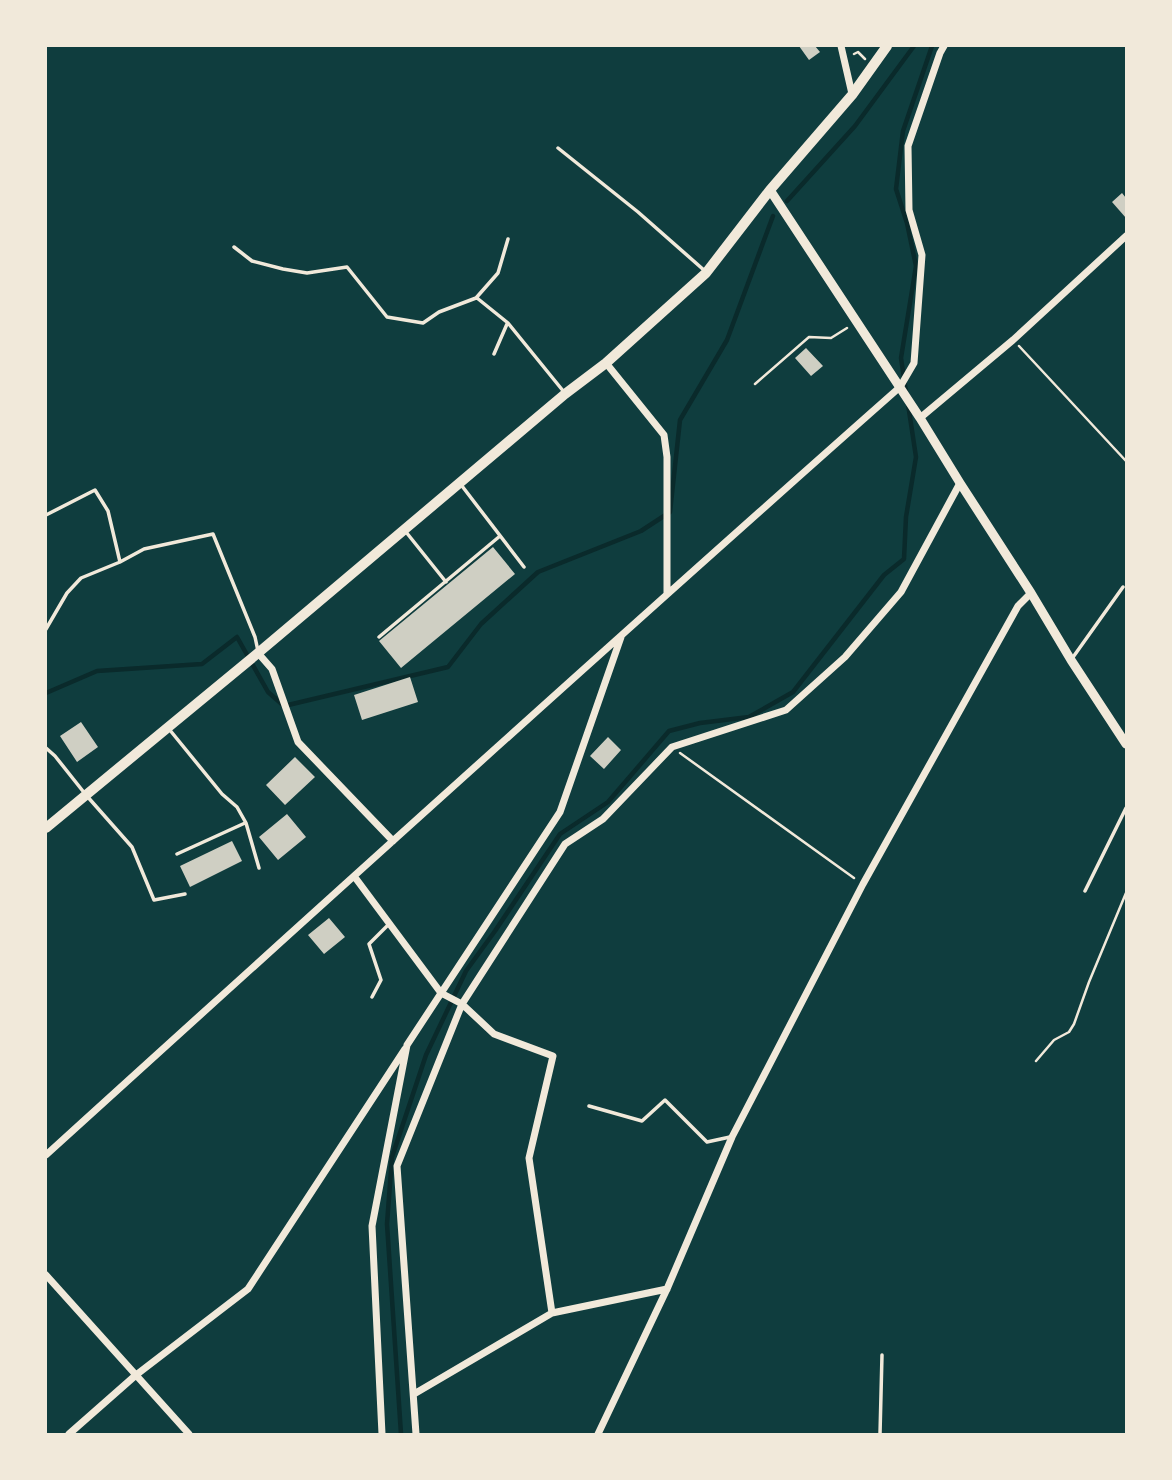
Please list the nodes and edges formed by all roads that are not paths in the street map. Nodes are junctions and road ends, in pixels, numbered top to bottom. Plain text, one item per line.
1 (841, 46) edge
2 (887, 46) edge
3 (944, 46) edge
4 (852, 95) junction
5 (558, 148) dead end
6 (770, 190) junction
7 (1126, 236) edge
8 (508, 239) dead end
9 (234, 247) dead end
10 (706, 273) junction
11 (476, 298) junction
12 (508, 323) junction
13 (494, 354) dead end
14 (606, 363) junction
15 (900, 387) junction
16 (565, 394) junction
17 (920, 418) junction
18 (460, 483) junction
19 (960, 484) junction
20 (46, 515) edge
21 (404, 530) junction
22 (500, 537) junction
23 (120, 562) junction
24 (524, 568) dead end
25 (446, 582) junction
26 (1123, 587) dead end
27 (1031, 593) junction
28 (667, 594) junction
29 (46, 629) edge
30 (379, 637) dead end
31 (621, 637) junction
32 (258, 653) junction
33 (1071, 660) junction
34 (168, 727) junction
35 (1126, 744) edge
36 (46, 748) edge
37 (86, 795) junction
38 (1126, 808) edge
39 (246, 823) junction
40 (46, 828) edge
41 (393, 841) junction
42 (177, 854) dead end
43 (259, 868) dead end
44 (354, 876) junction
45 (1085, 891) dead end
46 (185, 894) dead end
47 (389, 924) junction
48 (441, 993) junction
49 (372, 997) dead end
50 (462, 1004) junction
51 (407, 1045) junction
52 (589, 1106) dead end
53 (732, 1137) junction
54 (46, 1155) edge
55 (46, 1275) edge
56 (667, 1289) junction
57 (552, 1313) junction
58 (882, 1355) dead end
59 (136, 1375) junction
60 (414, 1394) junction
61 (69, 1434) edge
62 (189, 1434) edge
63 (382, 1434) edge
64 (416, 1434) edge
65 (598, 1434) edge
66 (880, 1434) edge

1 - 4 street
2 - 4 main road
3 - 15 street
4 - 6 main road
5 - 10 lane
6 - 10 main road
6 - 15 street
7 - 17 street
8 - 11 lane
9 - 11 lane
10 - 14 main road
11 - 12 lane
12 - 13 lane
12 - 16 lane
14 - 16 main road
14 - 28 street
15 - 17 street
15 - 28 street
16 - 18 main road
17 - 19 street
18 - 21 main road
18 - 22 lane
19 - 27 street
19 - 50 street
20 - 23 lane
21 - 25 lane
21 - 32 main road
22 - 24 lane
22 - 25 lane
23 - 29 lane
23 - 32 lane
25 - 30 lane
26 - 33 lane
27 - 33 street
27 - 53 street
28 - 31 street
31 - 41 street
31 - 48 street
32 - 34 main road
32 - 41 street
33 - 35 street
34 - 37 main road
34 - 39 lane
36 - 37 lane
37 - 40 main road
37 - 46 lane
38 - 45 lane
39 - 42 lane
39 - 43 lane
41 - 44 street
44 - 47 street
44 - 54 street
47 - 48 street
47 - 49 lane
48 - 50 street
48 - 51 street
50 - 57 street
50 - 60 street
51 - 59 street
51 - 63 street
52 - 53 lane
53 - 56 street
55 - 59 street
56 - 57 street
56 - 65 street
57 - 60 street
58 - 66 lane
59 - 61 street
59 - 62 street
60 - 64 street

